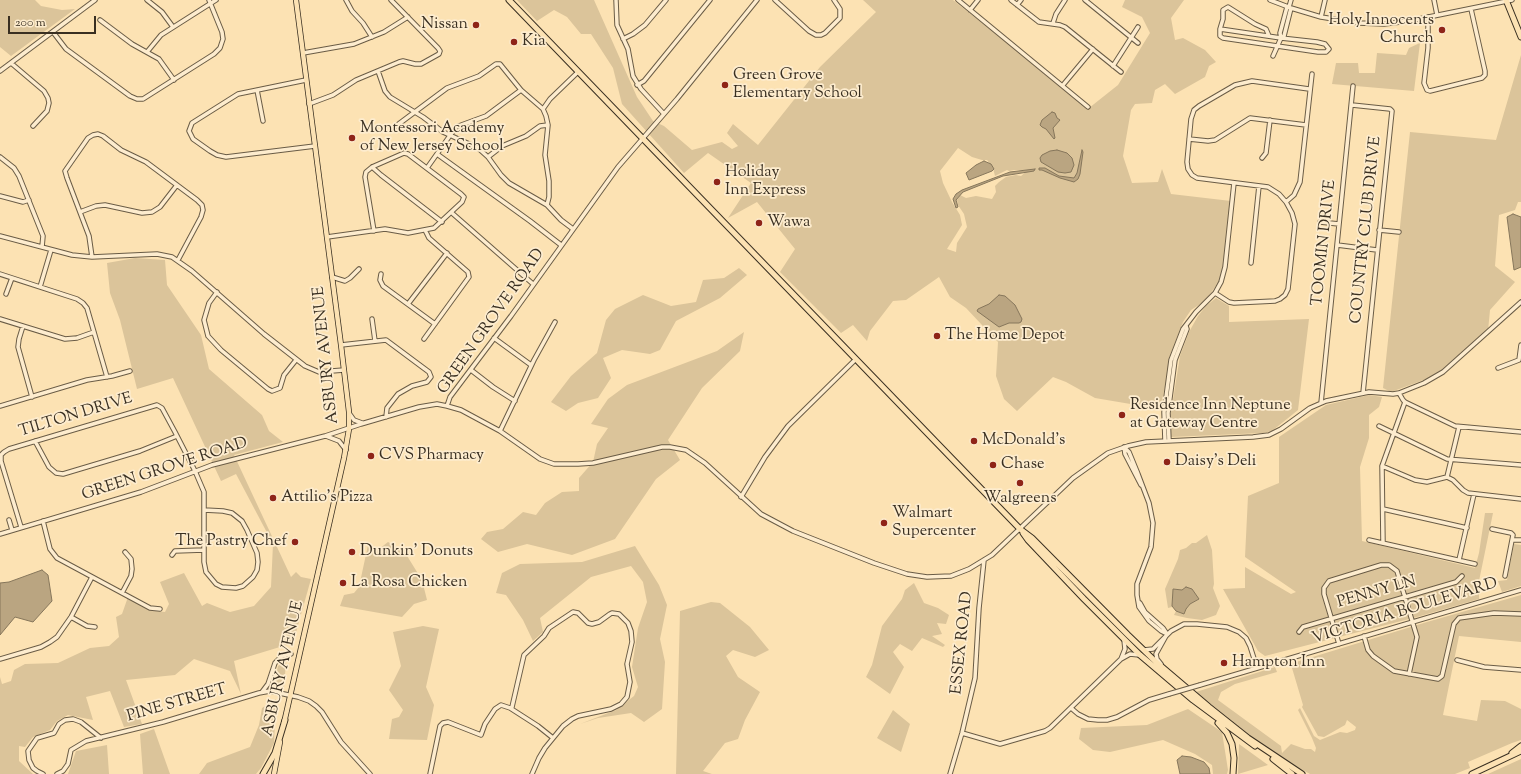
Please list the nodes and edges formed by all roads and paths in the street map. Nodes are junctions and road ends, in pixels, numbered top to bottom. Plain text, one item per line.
1 (95, 0) edge
2 (147, 0) edge
3 (216, 0) edge
4 (296, 0) edge
5 (346, 0) edge
6 (391, 0) edge
7 (508, 0) edge
8 (616, 0) edge
9 (666, 0) edge
10 (710, 0) edge
11 (756, 0) edge
12 (775, 0) edge
13 (834, 0) edge
14 (958, 0) edge
15 (978, 0) edge
16 (1011, 0) edge
17 (1021, 0) edge
18 (1065, 0) edge
19 (1085, 0) edge
20 (1270, 0) edge
21 (1291, 0) edge
22 (1325, 0) edge
23 (1434, 0) edge
24 (1508, 0) edge
25 (210, 2) edge
26 (1017, 5) junction
27 (1289, 7) junction
28 (1471, 9) junction
29 (970, 10) junction
30 (1437, 16) junction
31 (408, 17) junction
32 (1321, 17) junction
33 (1428, 17) junction
34 (100, 20) dead end
35 (1053, 23) junction
36 (1138, 27) dead end
37 (173, 28) junction
38 (1220, 29) junction
39 (53, 32) junction
40 (1269, 36) junction
41 (372, 37) junction
42 (1131, 37) junction
43 (1521, 37) edge
44 (1281, 38) junction
45 (623, 39) junction
46 (1138, 42) dead end
47 (1277, 46) junction
48 (1092, 49) junction
49 (148, 52) junction
50 (302, 53) junction
51 (1273, 56) dead end
52 (11, 63) junction
53 (1113, 66) junction
54 (0, 71) edge
55 (378, 71) junction
56 (578, 72) junction
57 (1121, 72) dead end
58 (1312, 74) dead end
59 (174, 80) junction
60 (306, 80) junction
61 (637, 85) junction
62 (1063, 85) junction
63 (1353, 86) dead end
64 (1309, 89) junction
65 (257, 90) junction
66 (521, 90) junction
67 (309, 104) junction
68 (1352, 105) junction
69 (1088, 107) dead end
70 (543, 109) junction
71 (415, 113) junction
72 (664, 114) junction
73 (1270, 120) junction
74 (263, 121) dead end
75 (548, 125) junction
76 (1306, 125) junction
77 (32, 126) dead end
78 (396, 126) dead end
79 (450, 136) junction
80 (643, 138) junction
81 (1189, 139) junction
82 (314, 146) junction
83 (437, 154) junction
84 (0, 157) edge
85 (488, 157) junction
86 (1262, 158) dead end
87 (372, 166) junction
88 (427, 168) junction
89 (1234, 183) junction
90 (176, 185) junction
91 (1260, 186) junction
92 (0, 196) edge
93 (29, 200) junction
94 (1286, 202) junction
95 (547, 205) junction
96 (80, 212) junction
97 (452, 213) junction
98 (442, 222) junction
99 (1320, 222) dead end
100 (1339, 224) junction
101 (573, 229) junction
102 (425, 230) junction
103 (1379, 230) junction
104 (374, 231) junction
105 (1399, 232) dead end
106 (0, 236) edge
107 (327, 237) junction
108 (561, 245) junction
109 (1337, 245) junction
110 (42, 247) junction
111 (51, 250) junction
112 (1377, 250) junction
113 (446, 253) junction
114 (92, 257) junction
115 (178, 260) junction
116 (1251, 262) dead end
117 (359, 269) dead end
118 (0, 274) edge
119 (381, 274) dead end
120 (332, 277) junction
121 (12, 278) junction
122 (533, 284) junction
123 (40, 287) junction
124 (217, 292) junction
125 (1216, 293) junction
126 (6, 294) dead end
127 (1521, 302) edge
128 (408, 304) junction
129 (1517, 307) junction
130 (1521, 311) edge
131 (372, 318) dead end
132 (0, 319) edge
133 (555, 322) dead end
134 (435, 324) junction
135 (23, 326) junction
136 (94, 332) junction
137 (494, 338) junction
138 (424, 339) dead end
139 (375, 341) junction
140 (341, 345) junction
141 (1521, 345) edge
142 (856, 359) junction
143 (296, 360) junction
144 (531, 365) junction
145 (1498, 368) dead end
146 (130, 370) dead end
147 (344, 370) junction
148 (471, 370) junction
149 (107, 377) junction
150 (1362, 393) junction
151 (1399, 393) junction
152 (32, 397) junction
153 (515, 401) junction
154 (1405, 402) junction
155 (1321, 403) junction
156 (0, 406) edge
157 (447, 406) junction
158 (349, 413) junction
159 (386, 417) junction
160 (362, 423) junction
161 (1379, 426) dead end
162 (1459, 427) junction
163 (349, 428) junction
164 (500, 431) junction
165 (1521, 432) edge
166 (1394, 434) junction
167 (177, 436) junction
168 (325, 436) junction
169 (35, 441) junction
170 (1167, 441) junction
171 (1124, 447) junction
172 (346, 450) junction
173 (1451, 460) junction
174 (1521, 465) edge
175 (1382, 466) junction
176 (196, 471) junction
177 (1447, 477) junction
178 (1474, 494) junction
179 (741, 496) junction
180 (1521, 499) edge
181 (1383, 509) junction
182 (204, 510) junction
183 (9, 520) dead end
184 (43, 521) junction
185 (21, 528) junction
186 (1467, 528) junction
187 (1020, 529) junction
188 (1492, 529) dead end
189 (12, 530) junction
190 (0, 534) edge
191 (1369, 540) dead end
192 (1513, 540) junction
193 (1521, 540) edge
194 (1383, 543) junction
195 (204, 550) junction
196 (125, 552) dead end
197 (172, 555) dead end
198 (984, 560) junction
199 (1459, 560) junction
200 (1475, 564) dead end
201 (1462, 576) dead end
202 (1505, 576) dead end
203 (92, 577) junction
204 (1521, 590) edge
205 (122, 593) junction
206 (1404, 597) junction
207 (160, 609) dead end
208 (1521, 614) edge
209 (71, 617) junction
210 (1331, 618) junction
211 (1412, 622) junction
212 (95, 627) dead end
213 (1299, 632) dead end
214 (1167, 634) junction
215 (1364, 636) junction
216 (1124, 639) junction
217 (1339, 644) junction
218 (1142, 652) junction
219 (291, 654) dead end
220 (0, 659) edge
221 (1121, 659) junction
222 (1457, 660) dead end
223 (1164, 668) junction
224 (1257, 668) junction
225 (1521, 670) edge
226 (1409, 674) junction
227 (1172, 683) junction
228 (259, 693) junction
229 (291, 695) junction
230 (510, 708) junction
231 (1071, 708) junction
232 (285, 720) junction
233 (962, 733) junction
234 (101, 738) junction
235 (553, 738) junction
236 (1248, 738) junction
237 (1521, 746) edge
238 (1262, 751) junction
239 (1521, 751) edge
240 (1503, 760) junction
241 (43, 774) edge
242 (57, 774) edge
243 (264, 774) edge
244 (274, 774) edge
245 (370, 774) edge
246 (430, 774) edge
247 (532, 774) edge
248 (950, 774) edge
249 (1233, 774) edge
250 (1292, 774) edge
251 (1302, 774) edge
252 (1472, 774) edge

1 - 39 street
2 - 37 street
3 - 25 street
4 - 50 main road, ASBURY AVENUE
5 - 41 street
6 - 31 street
7 - 56 highway
8 - 45 street
9 - 45 street
10 - 61 street
11 - 72 street, GREEN GROVE ROAD
12 - 13 street
14 - 29 street
15 - 29 street
16 - 26 street
17 - 26 street
18 - 35 street
19 - 42 street
20 - 27 street
21 - 27 street
22 - 32 street
23 - 30 street
24 - 28 street
24 - 43 highway
25 - 37 street
25 - 59 street
26 - 35 street
27 - 32 street
27 - 44 street
28 - 30 street
28 - 33 street
29 - 62 street
30 - 33 street
31 - 41 street
31 - 55 street
32 - 33 street
34 - 49 street
35 - 48 street
36 - 42 street
37 - 49 street
38 - 40 street
38 - 40 street
38 - 47 street
39 - 52 street
39 - 59 street
40 - 44 street
41 - 50 street
42 - 46 street
42 - 53 street
44 - 47 street
44 - 47 street
45 - 61 street
47 - 51 street
48 - 53 street
48 - 62 street
49 - 59 street
50 - 60 main road, ASBURY AVENUE
52 - 54 street
52 - 77 street
53 - 57 street
55 - 67 street
55 - 71 street
56 - 70 street
56 - 80 highway
58 - 64 street
60 - 65 street
60 - 67 main road, ASBURY AVENUE
61 - 72 street
62 - 69 street
63 - 68 street, TOOMIN DRIVE
64 - 76 street
64 - 81 street
65 - 74 street
65 - 82 street
66 - 70 street
66 - 71 street
66 - 79 street
67 - 82 main road, ASBURY AVENUE
68 - 100 street, TOOMIN DRIVE
68 - 103 street, COUNTRY CLUB DRIVE
70 - 75 street
71 - 78 street
71 - 79 street
72 - 80 street, GREEN GROVE ROAD
73 - 76 street
73 - 81 street
73 - 86 street
75 - 85 street
75 - 95 street
76 - 94 street
79 - 83 street
79 - 85 street
80 - 101 street, GREEN GROVE ROAD
80 - 142 highway
81 - 89 street
82 - 107 main road, ASBURY AVENUE
83 - 88 street
83 - 108 street
84 - 93 street
85 - 95 street
87 - 88 street
87 - 98 street
87 - 104 street
88 - 97 street
89 - 91 street
89 - 125 street
90 - 96 street
90 - 96 street
90 - 115 street
91 - 94 street
91 - 116 street
92 - 93 street
93 - 110 street
94 - 125 street
95 - 101 street
96 - 114 street
97 - 98 street
97 - 122 street
98 - 102 street
99 - 100 street
100 - 109 street, TOOMIN DRIVE
101 - 108 street, GREEN GROVE ROAD
102 - 104 street
102 - 113 street
103 - 105 street
103 - 112 street, COUNTRY CLUB DRIVE
104 - 107 street
106 - 110 street
107 - 120 main road, ASBURY AVENUE
108 - 122 street, GREEN GROVE ROAD
109 - 112 street
109 - 155 street, TOOMIN DRIVE
110 - 111 street
111 - 114 street
111 - 123 street
112 - 150 street, COUNTRY CLUB DRIVE
113 - 128 street
113 - 134 street
114 - 115 street
115 - 124 street
117 - 120 street
118 - 121 street
119 - 128 street
120 - 140 main road, ASBURY AVENUE
121 - 123 street
121 - 126 street
122 - 137 street, GREEN GROVE ROAD
123 - 136 street
124 - 143 street
124 - 143 street
125 - 170 street
127 - 129 street
128 - 134 street
129 - 130 street
129 - 151 street
131 - 139 street
132 - 135 street
133 - 144 street
134 - 138 street
135 - 136 street
135 - 152 street
136 - 149 street
137 - 144 street
137 - 148 street, GREEN GROVE ROAD
139 - 140 street
139 - 159 street
140 - 147 main road, ASBURY AVENUE
141 - 145 street
142 - 179 street
142 - 187 highway
143 - 147 street
144 - 153 street
146 - 149 street
147 - 158 main road, ASBURY AVENUE
148 - 153 street
148 - 157 street, GREEN GROVE ROAD
149 - 152 street
150 - 151 street
150 - 155 street
151 - 154 street
152 - 156 street
153 - 164 street
154 - 162 street
154 - 166 street
155 - 170 street
157 - 159 street, GREEN GROVE ROAD
157 - 164 street
158 - 160 street
158 - 163 main road, ASBURY AVENUE
159 - 160 street, GREEN GROVE ROAD
160 - 163 street, GREEN GROVE ROAD
161 - 166 street
162 - 165 street
162 - 173 street
163 - 168 street, GREEN GROVE ROAD
163 - 172 main road, ASBURY AVENUE
164 - 179 street
166 - 173 street
166 - 175 street
167 - 169 street, TILTON DRIVE
167 - 169 street
167 - 176 street, TILTON DRIVE
168 - 172 street
168 - 176 street, GREEN GROVE ROAD
169 - 185 street, TILTON DRIVE
170 - 171 street
171 - 187 street
171 - 214 street
172 - 229 main road, ASBURY AVENUE
173 - 174 street
173 - 177 street
175 - 177 street
175 - 181 street
176 - 182 street, TILTON DRIVE
176 - 184 street, GREEN GROVE ROAD
177 - 178 street
178 - 180 street
178 - 186 street
179 - 198 street
181 - 186 street
181 - 194 street
182 - 195 street
182 - 195 street
183 - 189 street
184 - 185 street, GREEN GROVE ROAD
184 - 203 street
185 - 189 street, GREEN GROVE ROAD
186 - 199 street
187 - 198 street
187 - 216 highway
187 - 218 highway
188 - 192 street
189 - 190 street, GREEN GROVE ROAD
191 - 194 street
192 - 193 street
192 - 202 street
194 - 199 street
195 - 197 street
196 - 205 street
198 - 233 street, ESSEX ROAD
199 - 200 street
201 - 206 street, PENNY LN
203 - 205 street
203 - 209 street
204 - 211 street, VICTORIA BOULEVARD
205 - 207 street
206 - 210 street, PENNY LN
206 - 210 street
206 - 211 street
208 - 226 street
209 - 212 street
209 - 220 street
210 - 213 street, PENNY LN
210 - 217 street
211 - 215 street, VICTORIA BOULEVARD
211 - 226 street
214 - 218 street
214 - 223 street
214 - 224 street
215 - 217 street, VICTORIA BOULEVARD
215 - 226 street
216 - 218 highway
216 - 221 street
217 - 224 street, VICTORIA BOULEVARD
218 - 221 street
218 - 223 highway
218 - 227 highway
219 - 228 street
221 - 231 street
222 - 225 street
223 - 236 highway
224 - 231 street, VICTORIA BOULEVARD, bridge
227 - 238 highway
227 - 249 highway
228 - 229 street, PINE STREET
228 - 234 street, PINE STREET
229 - 232 main road, ASBURY AVENUE
229 - 245 street
230 - 235 street
230 - 235 street
230 - 246 street
231 - 233 street
232 - 243 highway
232 - 244 main road, ASBURY AVENUE
233 - 248 street, ESSEX ROAD
234 - 241 street
234 - 242 street, PINE STREET
235 - 247 street
236 - 238 highway
236 - 251 highway
237 - 240 highway
238 - 250 highway
239 - 240 highway
240 - 252 highway

